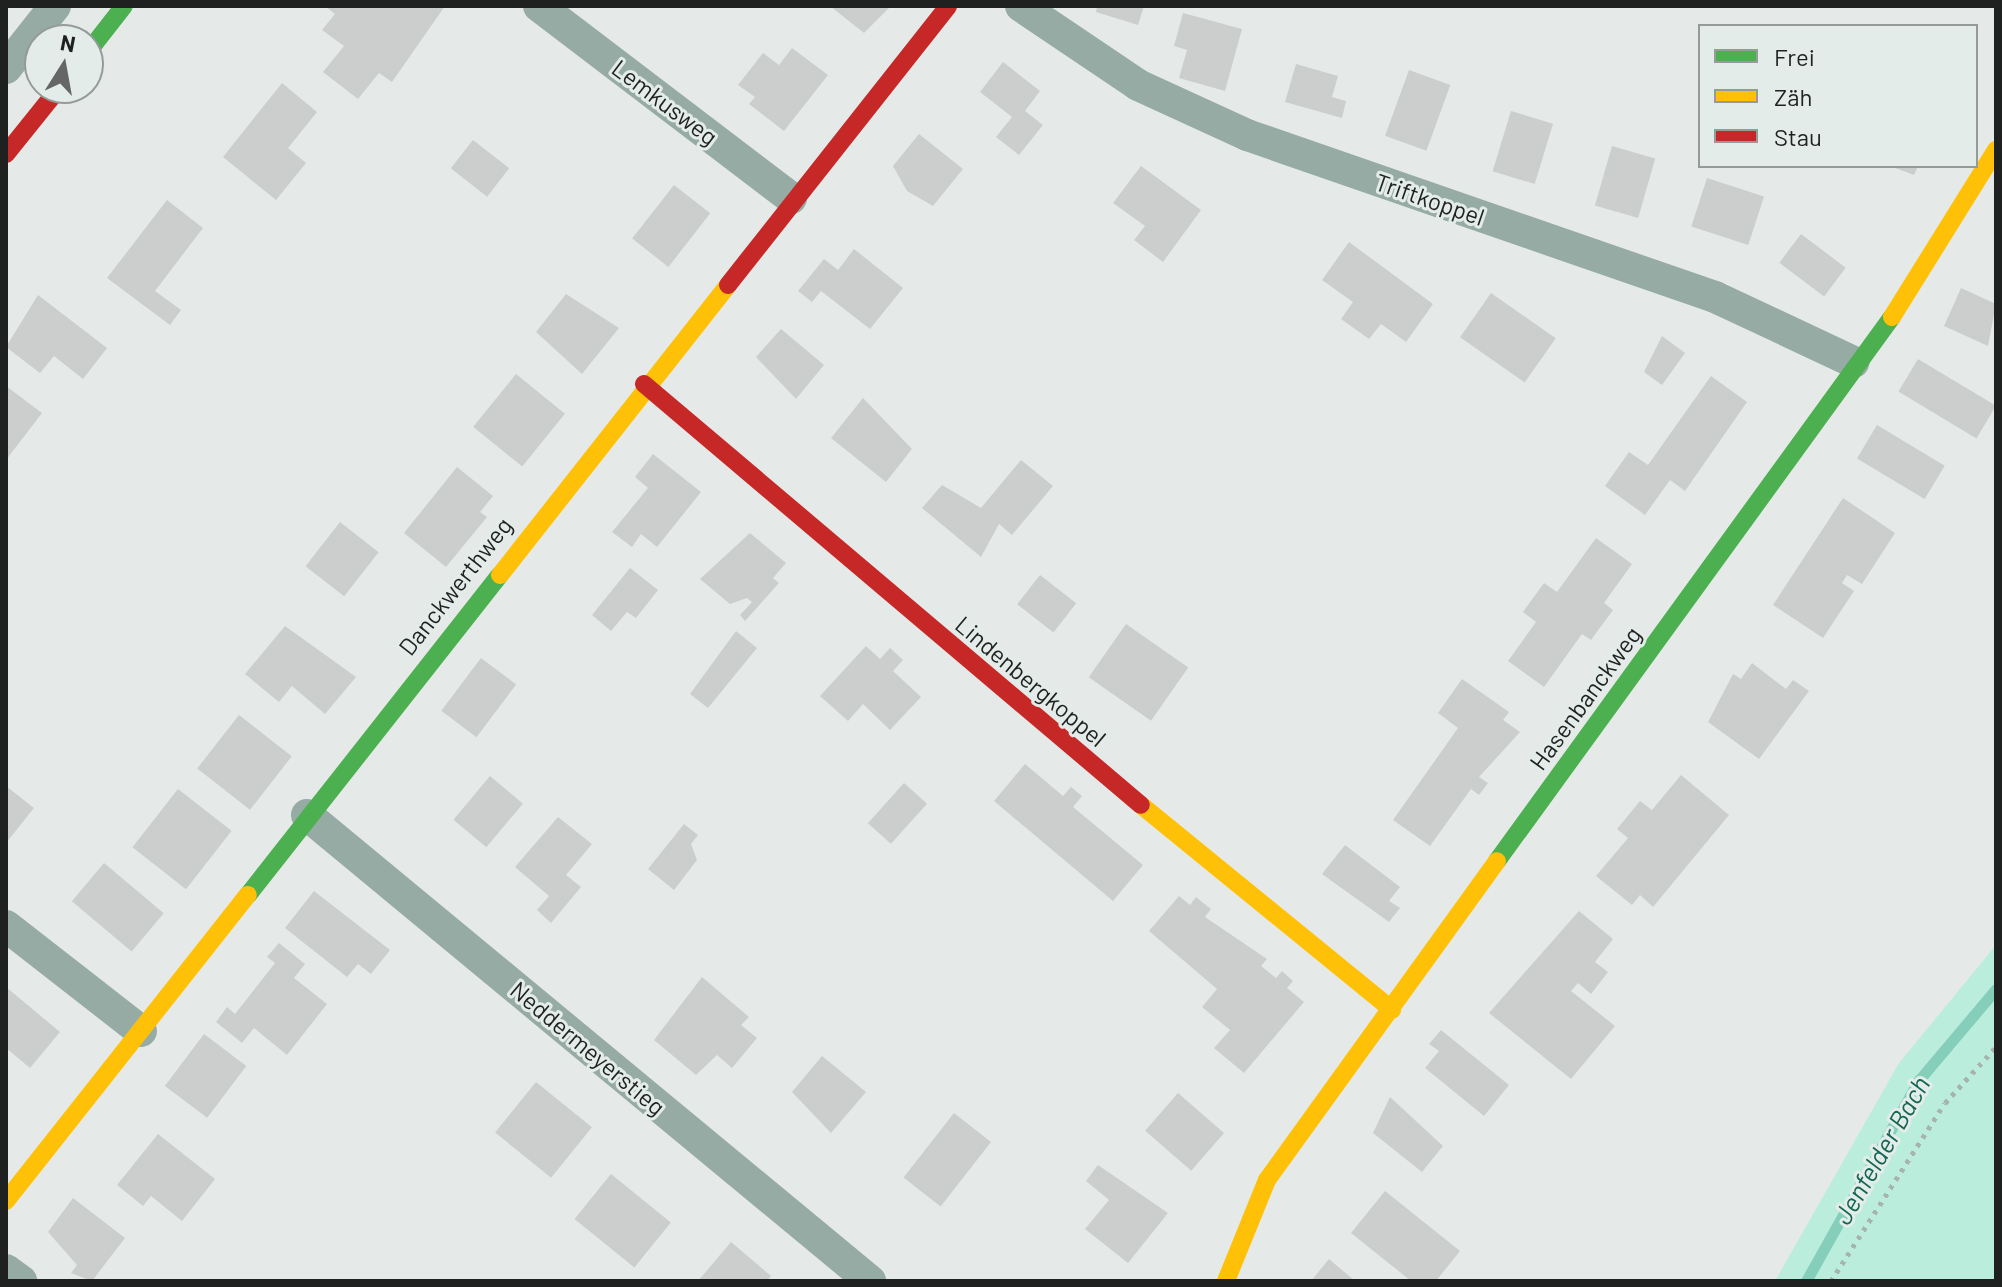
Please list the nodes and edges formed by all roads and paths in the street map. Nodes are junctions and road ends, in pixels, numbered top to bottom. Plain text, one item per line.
1 (55, 6) edge
2 (124, 6) edge
3 (539, 6) edge
4 (948, 6) edge
5 (1021, 6) edge
6 (104, 32) edge
7 (6, 68) edge
8 (46, 104) edge
9 (1996, 150) edge
10 (6, 154) edge
11 (791, 198) junction
12 (1854, 362) junction
13 (644, 384) junction
14 (307, 815) junction
15 (6, 926) edge
16 (1392, 1010) junction
17 (141, 1031) junction
18 (1996, 1047) edge
19 (6, 1201) edge
20 (6, 1270) edge
21 (21, 1281) edge
22 (870, 1281) edge
23 (1226, 1281) edge
24 (1831, 1281) edge

1 - 7 street
2 - 6 street
3 - 11 street, Lemkusweg
4 - 11 street, Danckwerthweg
5 - 12 street, Triftkoppel
8 - 10 street
9 - 12 street, Hasenbanckweg
11 - 13 street, Danckwerthweg
12 - 16 street, Hasenbanckweg
13 - 14 street, Danckwerthweg
13 - 16 street, Lindenbergkoppel
14 - 17 street, Danckwerthweg
14 - 22 street, Neddermeyerstieg
15 - 17 street
16 - 23 street, Hasenbanckweg
17 - 19 street, Danckwerthweg
18 - 24 path
20 - 21 street

